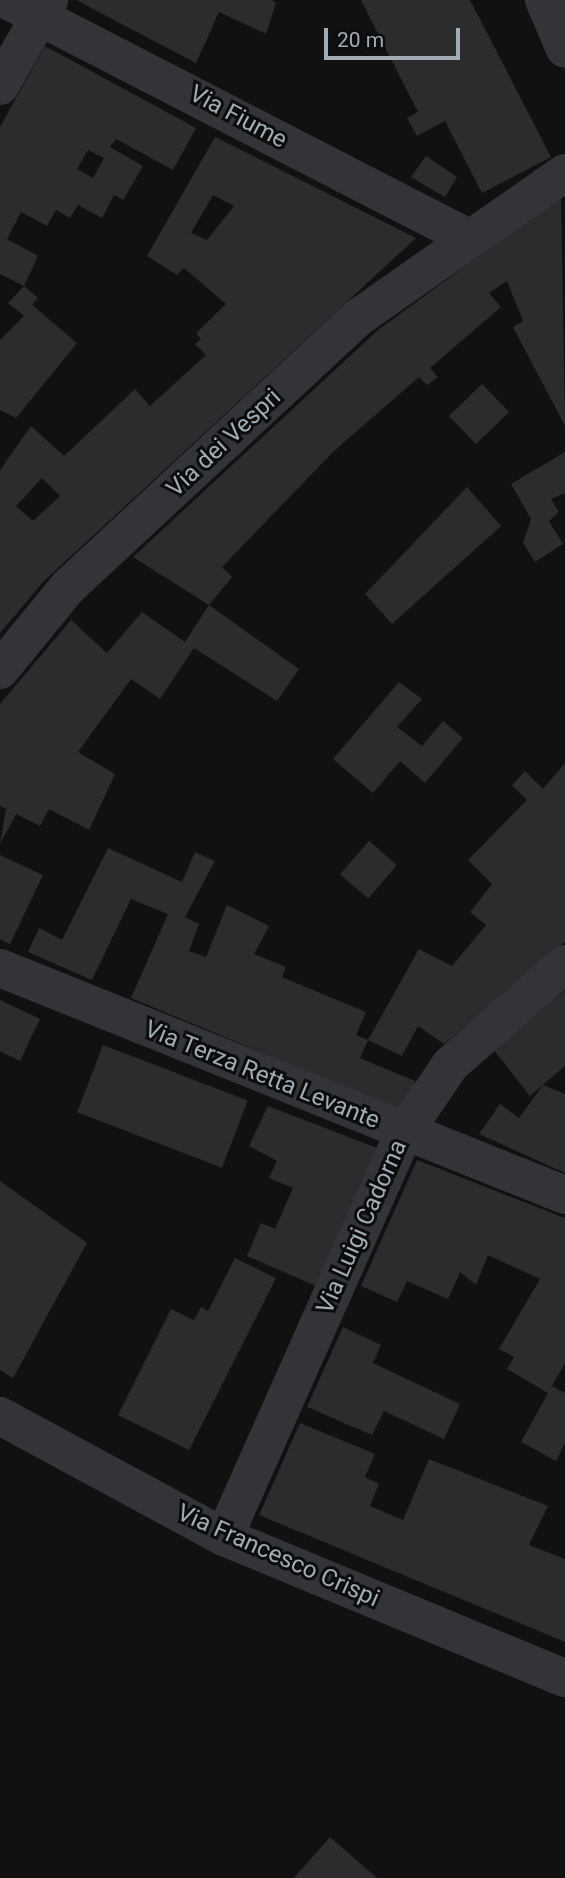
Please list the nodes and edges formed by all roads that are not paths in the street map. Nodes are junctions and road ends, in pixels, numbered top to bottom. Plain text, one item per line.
1 (544, 0) edge
2 (33, 5) edge
3 (565, 49) edge
4 (0, 86) edge
5 (565, 173) edge
6 (467, 237) junction
7 (0, 670) edge
8 (565, 964) edge
9 (0, 968) edge
10 (404, 1133) junction
11 (565, 1195) edge
12 (0, 1416) edge
13 (224, 1537) junction
14 (565, 1678) edge

1 - 3 street
2 - 4 street
2 - 6 street, Via Fiume
5 - 6 street, Via dei Vespri
6 - 7 street, Via dei Vespri
8 - 10 street, Via Luigi Cadorna
9 - 10 street, Via Terza Retta Levante
10 - 11 street, Via Terza Retta Levante
10 - 13 street, Via Luigi Cadorna
12 - 13 street, Via Francesco Crispi
13 - 14 street, Via Francesco Crispi

